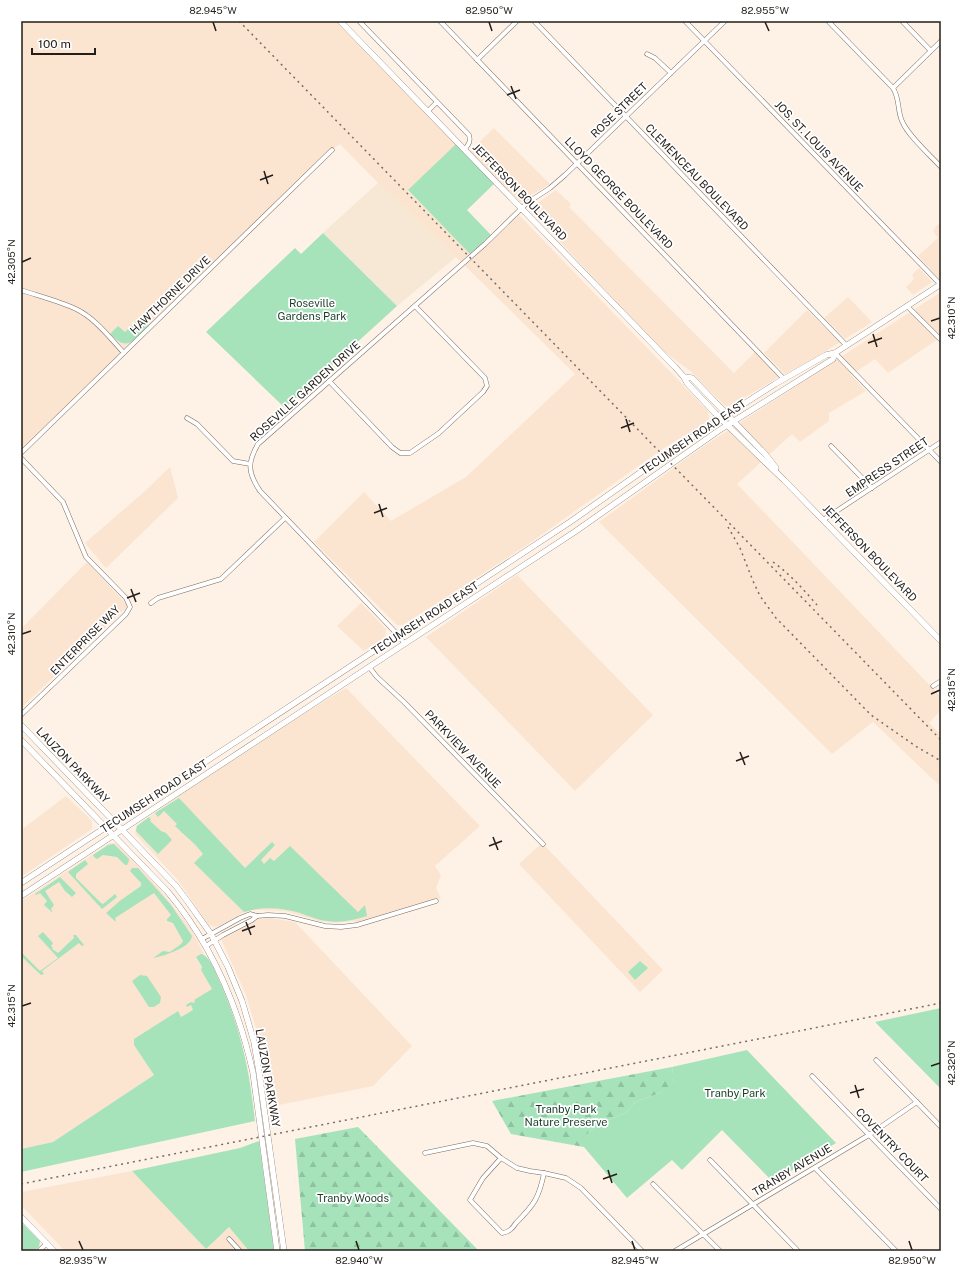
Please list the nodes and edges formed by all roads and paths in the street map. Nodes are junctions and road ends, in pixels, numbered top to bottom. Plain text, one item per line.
1 (340, 21) edge
2 (359, 21) edge
3 (440, 21) edge
4 (517, 21) edge
5 (534, 21) edge
6 (684, 21) edge
7 (725, 21) edge
8 (828, 21) edge
9 (902, 21) edge
10 (704, 41) junction
11 (941, 41) edge
12 (931, 51) junction
13 (647, 54) dead end
14 (477, 60) junction
15 (671, 73) junction
16 (893, 88) junction
17 (437, 102) junction
18 (428, 111) junction
19 (626, 116) junction
20 (465, 149) junction
21 (332, 150) dead end
22 (577, 163) junction
23 (941, 167) edge
24 (522, 208) junction
25 (940, 284) edge
26 (21, 290) edge
27 (414, 306) junction
28 (907, 306) junction
29 (941, 340) edge
30 (846, 346) junction
31 (835, 352) junction
32 (124, 353) junction
33 (684, 377) junction
34 (784, 379) junction
35 (329, 381) junction
36 (728, 414) junction
37 (187, 418) dead end
38 (721, 418) junction
39 (734, 421) junction
40 (727, 425) junction
41 (941, 442) edge
42 (831, 446) dead end
43 (929, 449) junction
44 (21, 453) edge
45 (21, 458) edge
46 (941, 462) edge
47 (250, 464) junction
48 (784, 480) junction
49 (872, 488) junction
50 (285, 518) junction
51 (823, 520) junction
52 (151, 603) dead end
53 (399, 636) junction
54 (941, 641) edge
55 (404, 643) junction
56 (369, 666) junction
57 (941, 681) edge
58 (932, 686) dead end
59 (21, 715) edge
60 (21, 725) edge
61 (21, 740) edge
62 (114, 822) junction
63 (106, 827) junction
64 (122, 829) junction
65 (113, 835) junction
66 (543, 844) dead end
67 (21, 883) edge
68 (21, 896) edge
69 (436, 901) dead end
70 (257, 916) junction
71 (211, 934) junction
72 (202, 939) junction
73 (214, 941) junction
74 (206, 946) junction
75 (876, 1060) dead end
76 (812, 1076) dead end
77 (917, 1102) junction
78 (941, 1127) edge
79 (869, 1135) junction
80 (425, 1153) dead end
81 (501, 1158) junction
82 (710, 1160) dead end
83 (815, 1168) junction
84 (544, 1172) junction
85 (653, 1184) dead end
86 (753, 1204) junction
87 (941, 1209) edge
88 (21, 1217) edge
89 (704, 1234) junction
90 (229, 1239) dead end
91 (47, 1243) junction
92 (39, 1251) edge
93 (54, 1251) edge
94 (240, 1251) edge
95 (277, 1251) edge
96 (284, 1251) edge
97 (642, 1251) edge
98 (675, 1251) edge
99 (720, 1251) edge
100 (798, 1251) edge
101 (896, 1251) edge

1 - 18 main road, JEFFERSON BOULEVARD
2 - 17 street
3 - 14 street, LLOYD GEORGE BOULEVARD
4 - 14 street
5 - 19 street, CLEMENCEAU BOULEVARD
6 - 10 street, JOS. ST. LOUIS AVENUE
7 - 10 street, ROSE STREET
8 - 16 street
9 - 12 street
10 - 15 street, ROSE STREET
10 - 25 street, JOS. ST. LOUIS AVENUE
11 - 12 street
12 - 16 street
13 - 15 street
14 - 22 street, LLOYD GEORGE BOULEVARD
15 - 19 street, ROSE STREET
16 - 23 street
17 - 18 street
17 - 20 street
18 - 20 main road, JEFFERSON BOULEVARD
19 - 22 street, ROSE STREET
19 - 30 street, CLEMENCEAU BOULEVARD
20 - 24 main road, JEFFERSON BOULEVARD
21 - 32 street, HAWTHORNE DRIVE
22 - 24 street, ROSE STREET
22 - 34 street, LLOYD GEORGE BOULEVARD
24 - 27 street, ROSEVILLE GARDEN DRIVE
24 - 33 main road, JEFFERSON BOULEVARD
25 - 28 main road, TECUMSEH ROAD EAST
26 - 32 street
27 - 35 street, ROSEVILLE GARDEN DRIVE
27 - 35 street
28 - 29 street
28 - 30 main road, TECUMSEH ROAD EAST
30 - 31 main road, TECUMSEH ROAD EAST
31 - 34 main road, TECUMSEH ROAD EAST
31 - 39 main road, TECUMSEH ROAD EAST
31 - 43 street
32 - 44 street, HAWTHORNE DRIVE
33 - 36 main road, JEFFERSON BOULEVARD
33 - 38 main road, JEFFERSON BOULEVARD
34 - 36 main road, TECUMSEH ROAD EAST
35 - 47 street, ROSEVILLE GARDEN DRIVE
36 - 38 main road, TECUMSEH ROAD EAST
36 - 39 main road, JEFFERSON BOULEVARD
37 - 47 street
38 - 40 main road, JEFFERSON BOULEVARD
38 - 53 main road, TECUMSEH ROAD EAST
39 - 40 main road, TECUMSEH ROAD EAST
39 - 48 main road, JEFFERSON BOULEVARD
40 - 48 main road, JEFFERSON BOULEVARD
40 - 55 main road, TECUMSEH ROAD EAST
41 - 43 street, EMPRESS STREET
42 - 49 street
43 - 46 street
43 - 49 street, EMPRESS STREET
45 - 59 street, ENTERPRISE WAY
47 - 50 street
48 - 51 main road, JEFFERSON BOULEVARD
49 - 51 street, EMPRESS STREET
50 - 52 street
50 - 53 street
51 - 54 main road, JEFFERSON BOULEVARD
53 - 55 street
53 - 62 main road, TECUMSEH ROAD EAST
55 - 56 main road, TECUMSEH ROAD EAST
56 - 64 main road, TECUMSEH ROAD EAST
56 - 66 street, PARKVIEW AVENUE
57 - 58 street
60 - 62 main road, LAUZON PARKWAY
61 - 63 main road, LAUZON PARKWAY
62 - 63 main road, TECUMSEH ROAD EAST
62 - 64 main road, LAUZON PARKWAY
63 - 65 main road, LAUZON PARKWAY
63 - 67 main road, TECUMSEH ROAD EAST
64 - 65 main road, TECUMSEH ROAD EAST
64 - 71 main road, LAUZON PARKWAY
65 - 68 main road, TECUMSEH ROAD EAST
65 - 72 main road, LAUZON PARKWAY
69 - 70 street
70 - 71 street
70 - 73 street
71 - 72 street
71 - 73 main road, LAUZON PARKWAY
72 - 74 main road, LAUZON PARKWAY
73 - 74 street
73 - 96 main road, LAUZON PARKWAY
74 - 95 main road, LAUZON PARKWAY
75 - 77 street
76 - 79 street, COVENTRY COURT
77 - 78 street
77 - 79 street, TRANBY AVENUE
79 - 83 street, TRANBY AVENUE
79 - 87 street, COVENTRY COURT
80 - 81 street
81 - 84 street
81 - 84 street
82 - 86 street
83 - 86 street, TRANBY AVENUE
83 - 101 street
84 - 97 street
85 - 89 street
86 - 89 street, TRANBY AVENUE
86 - 100 street
88 - 91 main road
89 - 98 street, TRANBY AVENUE
89 - 99 street
90 - 94 street
91 - 92 street
91 - 93 main road

